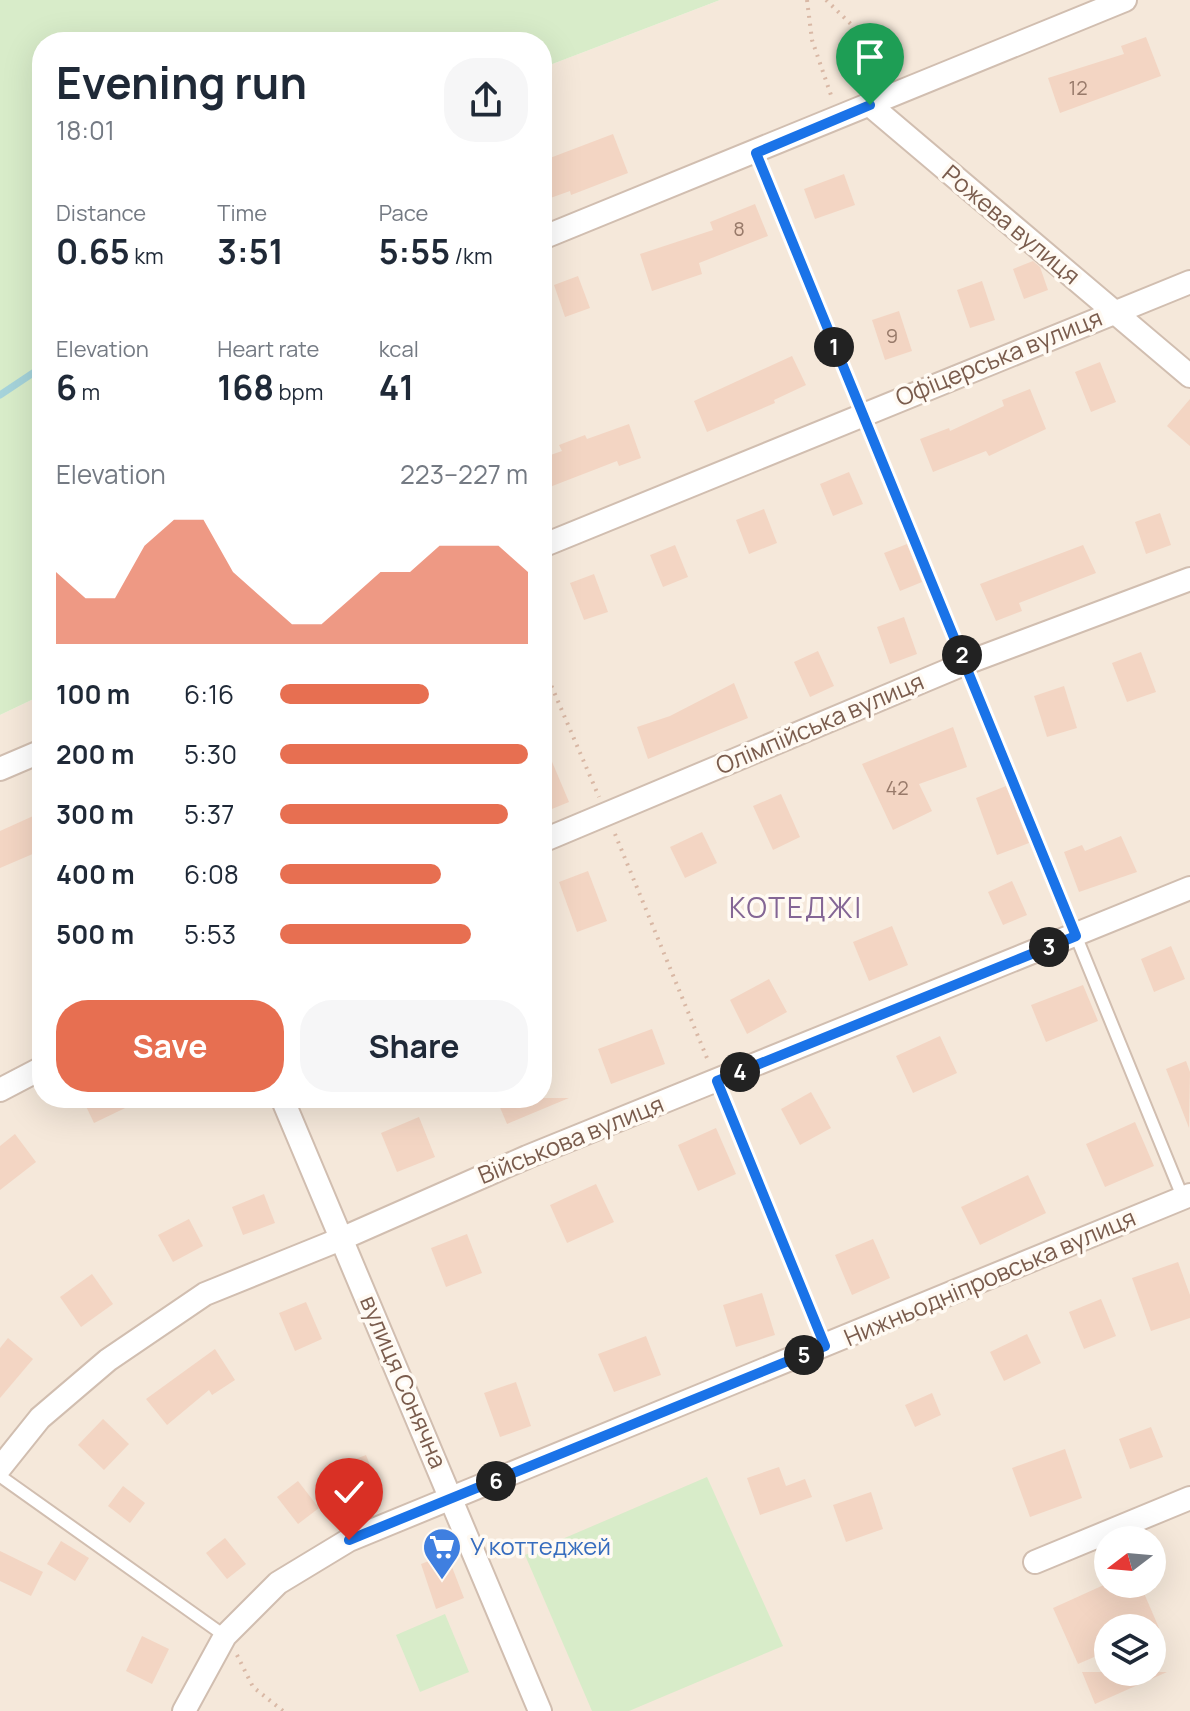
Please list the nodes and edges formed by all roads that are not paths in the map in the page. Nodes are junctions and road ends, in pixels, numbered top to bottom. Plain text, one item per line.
1 (1125, 0) edge
2 (870, 105) junction
3 (756, 153) junction
4 (552, 234) edge
5 (1190, 282) edge
6 (1114, 312) junction
7 (1190, 376) edge
8 (861, 413) junction
9 (552, 542) edge
10 (1190, 579) edge
11 (966, 663) junction
12 (32, 755) edge
13 (0, 769) edge
14 (552, 837) edge
15 (1190, 888) edge
16 (1076, 936) junction
17 (32, 1073) edge
18 (0, 1090) edge
19 (286, 1108) edge
20 (1186, 1196) edge
21 (341, 1239) junction
22 (0, 1468) edge
23 (0, 1476) edge
24 (1190, 1498) edge
25 (453, 1499) junction
26 (1035, 1562) dead end
27 (225, 1636) junction
28 (184, 1711) edge
29 (540, 1711) edge

1 - 2 street
2 - 3 street
2 - 6 street, Рожева вулиця
3 - 4 street
3 - 8 lane
5 - 6 street, Офіцерська вулиця
6 - 7 street, Рожева вулиця
6 - 8 street, Офіцерська вулиця
8 - 9 street, Офіцерська вулиця
8 - 11 lane
10 - 11 street, Олімпійська вулиця
11 - 14 street, Олімпійська вулиця
11 - 16 lane
12 - 13 street
15 - 16 street, Військова вулиця
16 - 20 lane
16 - 21 street, Військова вулиця
17 - 18 street
19 - 21 street, вулиця Сонячна
20 - 25 street, Нижньодніпровська вулиця
21 - 22 street, Військова вулиця
21 - 25 street, вулиця Сонячна
23 - 27 lane
24 - 26 street
25 - 27 street, Нижньодніпровська вулиця
25 - 29 street, вулиця Сонячна
27 - 28 street, Нижньодніпровська вулиця

